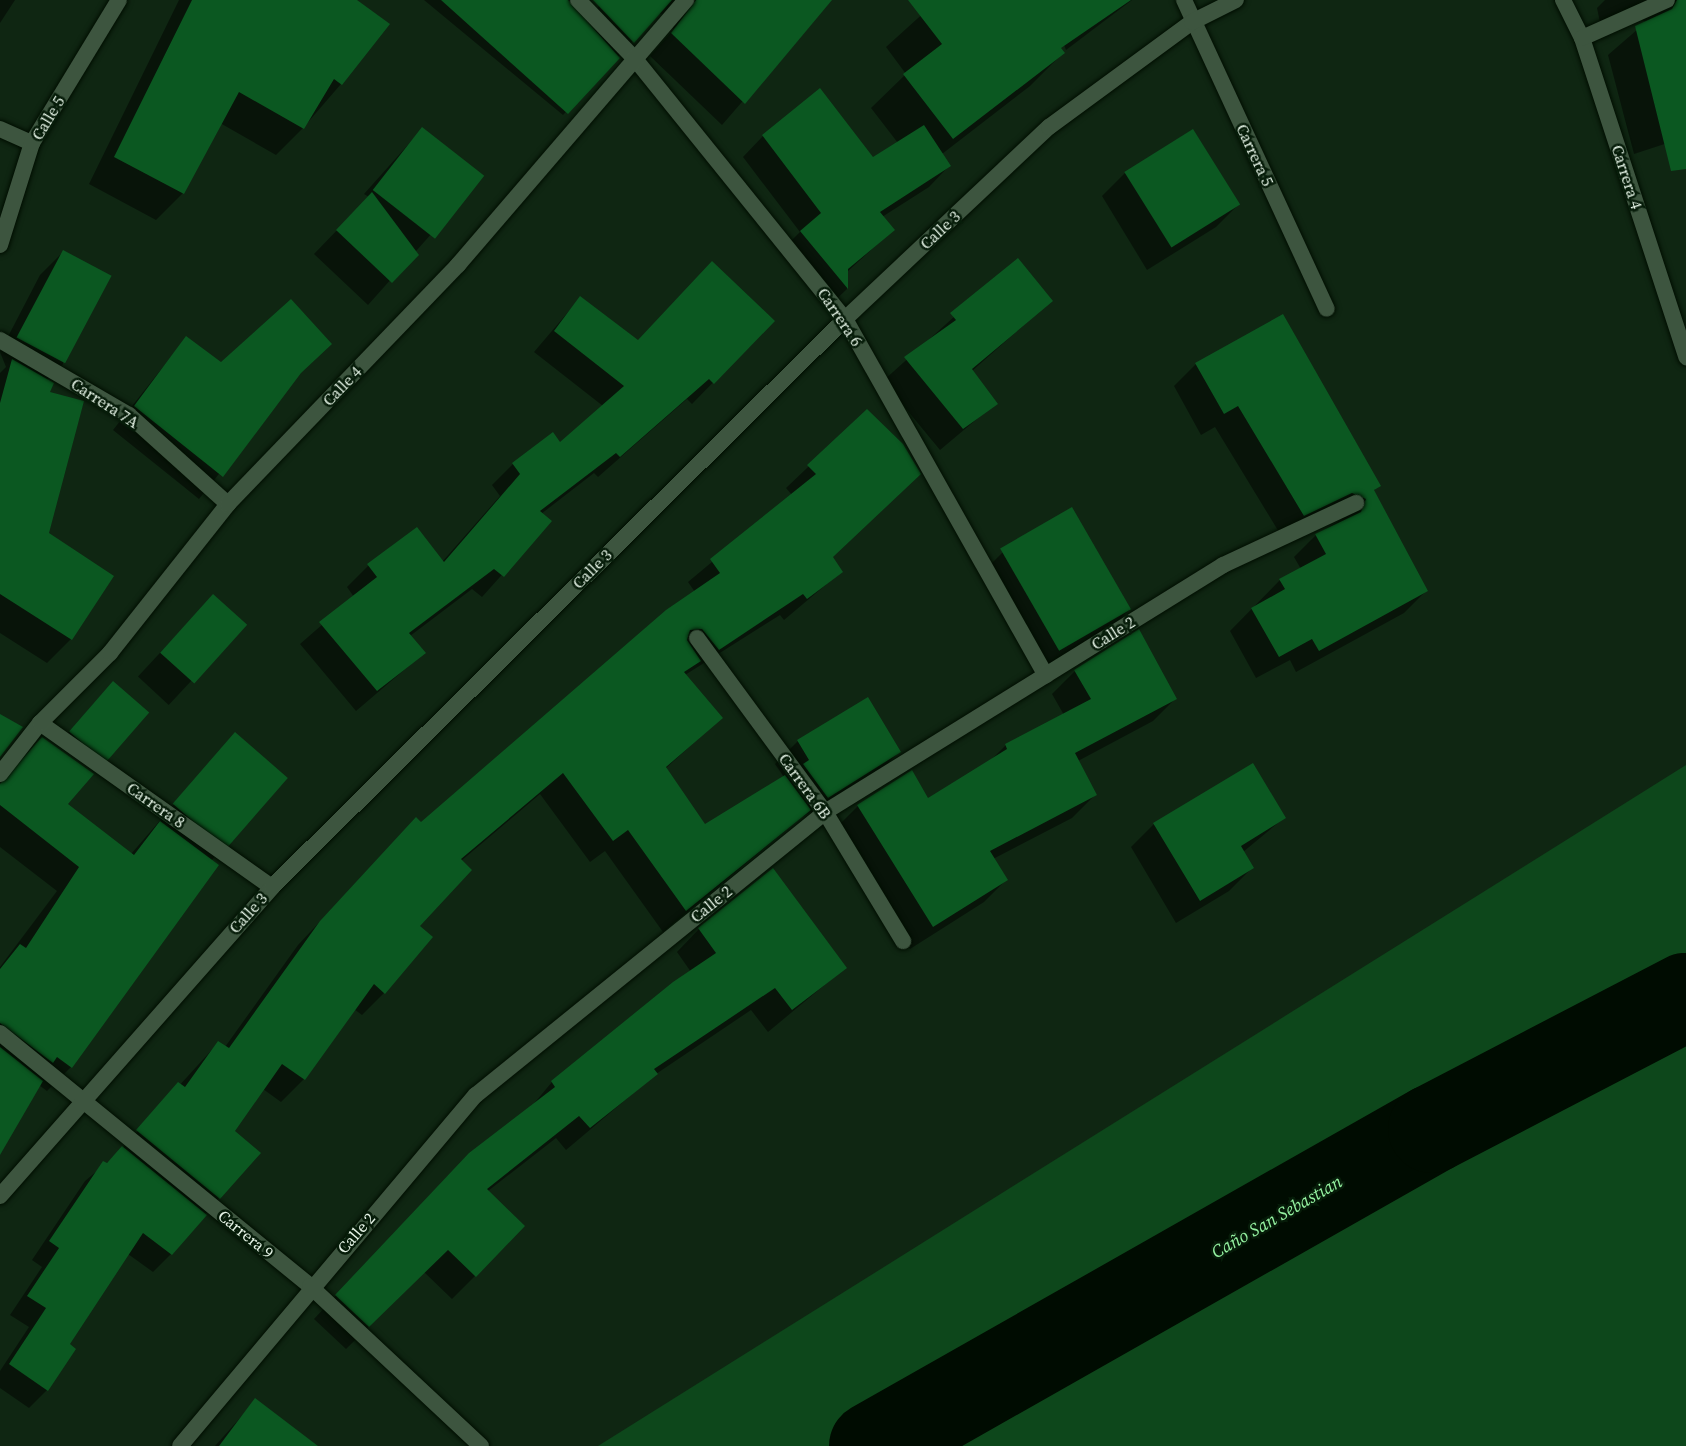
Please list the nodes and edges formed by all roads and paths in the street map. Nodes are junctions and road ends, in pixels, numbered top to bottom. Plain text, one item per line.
1 (119, 0) edge
2 (578, 0) edge
3 (686, 0) edge
4 (1184, 0) edge
5 (1236, 0) edge
6 (1563, 0) edge
7 (1667, 0) edge
8 (1192, 22) junction
9 (1582, 38) junction
10 (635, 59) junction
11 (0, 129) edge
12 (32, 143) junction
13 (0, 245) edge
14 (1327, 309) dead end
15 (845, 319) junction
16 (0, 340) edge
17 (1686, 357) edge
18 (1356, 503) dead end
19 (228, 504) junction
20 (697, 638) dead end
21 (1046, 675) junction
22 (40, 723) junction
23 (0, 774) edge
24 (825, 812) junction
25 (272, 887) junction
26 (903, 942) dead end
27 (0, 1033) edge
28 (81, 1099) junction
29 (0, 1196) edge
30 (310, 1286) junction
31 (180, 1446) edge
32 (481, 1446) edge

1 - 12 street, Calle 5
2 - 10 street, Carrera 6
3 - 10 street, Calle 4
4 - 8 street, Carrera 5
5 - 8 street, Calle 3
6 - 9 street, Carrera 4
7 - 9 street
8 - 14 street, Carrera 5
8 - 15 street, Calle 3
9 - 17 street, Carrera 4
10 - 15 street, Carrera 6
10 - 19 street, Calle 4
11 - 12 street
12 - 13 street, Calle 5
15 - 21 street, Carrera 6
15 - 25 street, Calle 3
16 - 19 street, Carrera 7A
18 - 21 street, Calle 2
19 - 22 street, Calle 4
20 - 24 street, Carrera 6B
21 - 24 street, Calle 2
22 - 23 street, Calle 4
22 - 25 street, Carrera 8
24 - 26 street, Carrera 6B
24 - 30 street, Calle 2
25 - 28 street, Calle 3
27 - 28 street, Carrera 9
28 - 29 street, Calle 3
28 - 30 street, Carrera 9
30 - 31 street, Calle 2
30 - 32 street, Carrera 9

